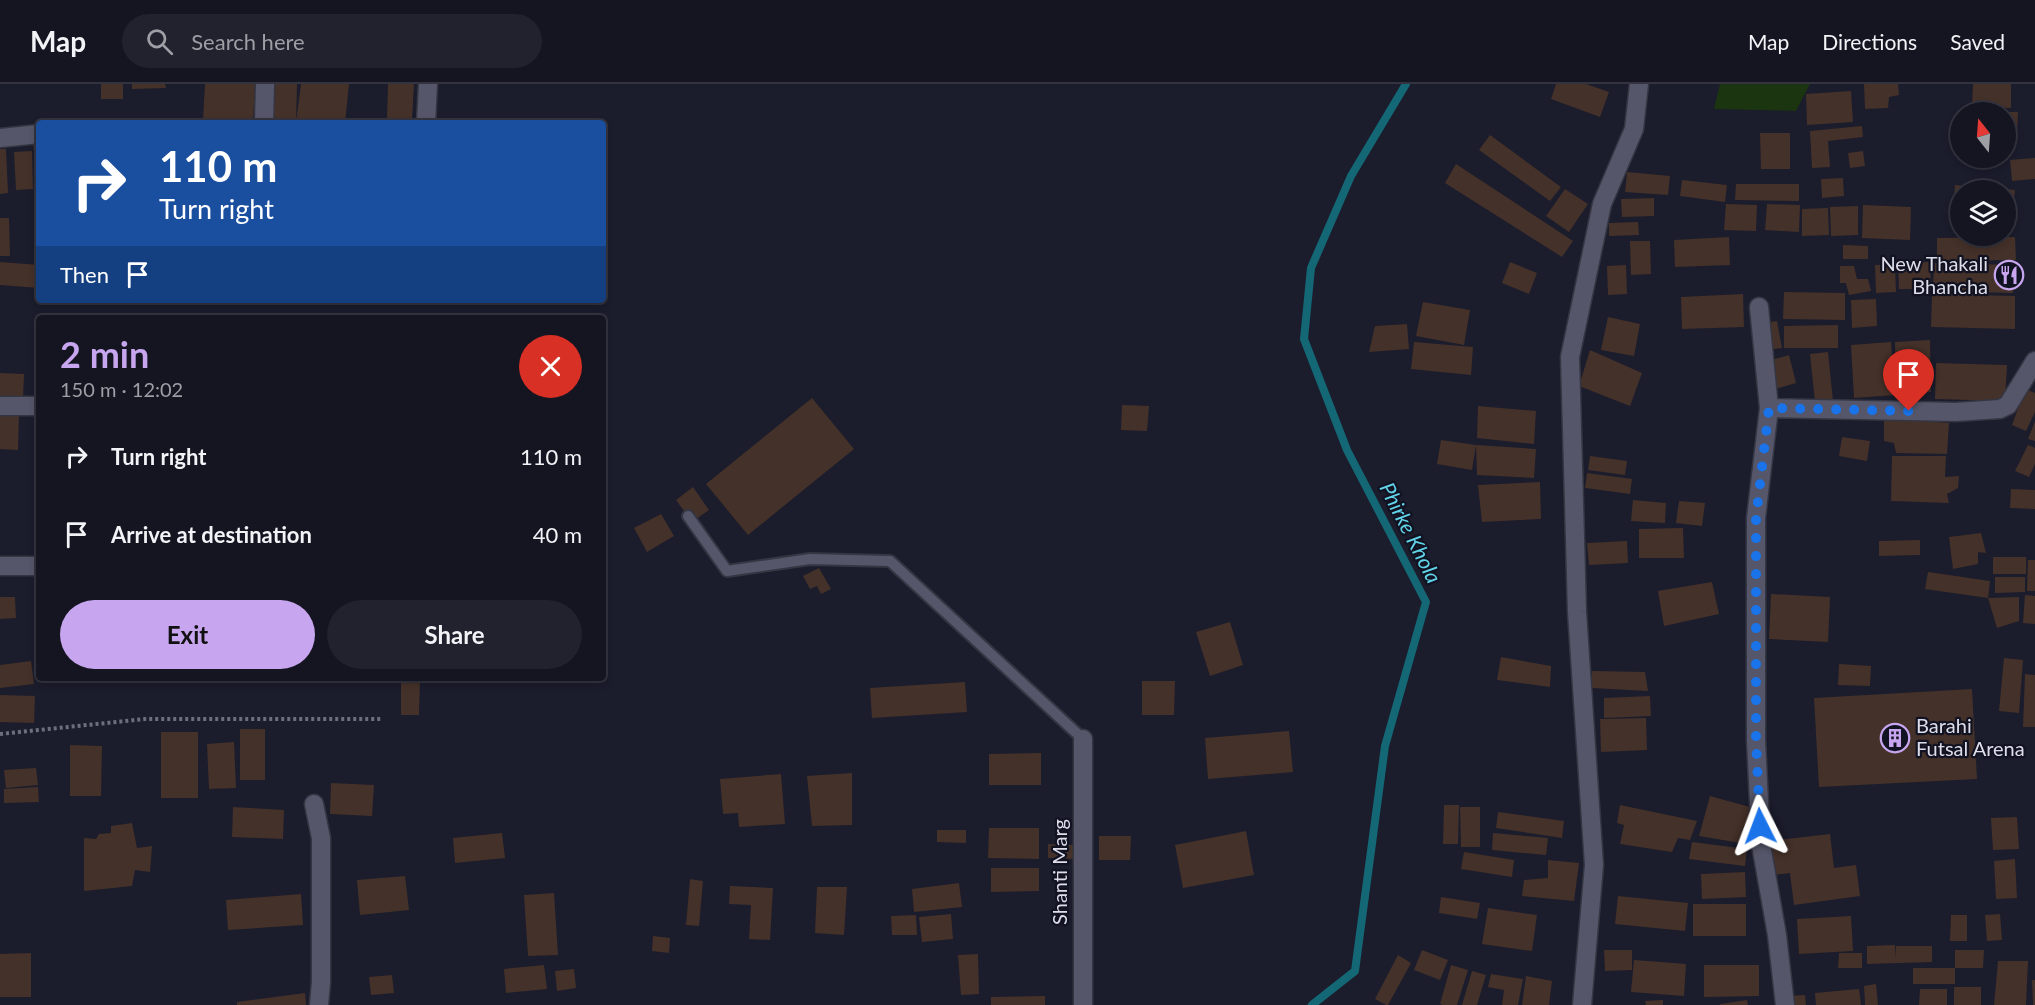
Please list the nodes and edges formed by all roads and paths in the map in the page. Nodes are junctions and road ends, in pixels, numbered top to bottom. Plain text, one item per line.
1 (265, 84) edge
2 (428, 84) edge
3 (1639, 84) edge
4 (264, 120) edge
5 (426, 120) edge
6 (36, 134) edge
7 (0, 138) edge
8 (1759, 307) dead end
9 (2035, 361) edge
10 (0, 406) edge
11 (36, 406) edge
12 (1769, 408) junction
13 (688, 516) dead end
14 (0, 566) edge
15 (36, 566) edge
16 (382, 719) dead end
17 (0, 734) edge
18 (1083, 739) joint
19 (314, 804) dead end
20 (319, 1005) edge
21 (1083, 1005) edge
22 (1582, 1005) edge
23 (1785, 1005) edge

1 - 4 street
2 - 5 street
3 - 22 street
6 - 7 street
8 - 12 street
9 - 12 street
10 - 11 street
12 - 23 street
13 - 18 lane
14 - 15 street
16 - 17 path
18 - 21 street, Shanti Marg
19 - 20 street

